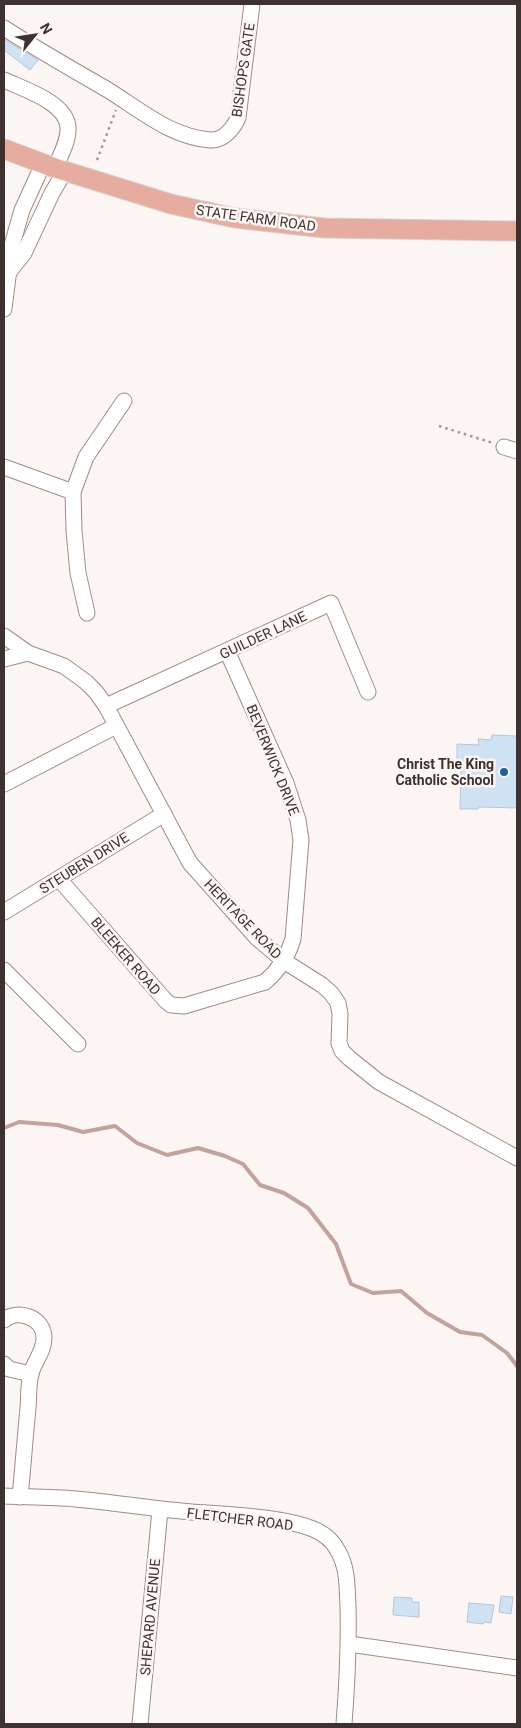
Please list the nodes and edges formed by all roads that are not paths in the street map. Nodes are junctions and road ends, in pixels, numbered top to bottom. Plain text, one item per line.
1 (252, 4) edge
2 (4, 28) edge
3 (4, 80) edge
4 (4, 149) edge
5 (54, 168) junction
6 (517, 231) edge
7 (9, 272) junction
8 (4, 309) edge
9 (124, 402) dead end
10 (4, 466) edge
11 (73, 492) junction
12 (87, 612) dead end
13 (4, 636) edge
14 (227, 652) junction
15 (28, 653) junction
16 (4, 659) edge
17 (368, 692) dead end
18 (106, 706) junction
19 (116, 726) junction
20 (4, 784) edge
21 (164, 814) junction
22 (59, 879) junction
23 (4, 912) edge
24 (284, 961) junction
25 (4, 970) edge
26 (78, 1044) dead end
27 (517, 1158) edge
28 (4, 1320) edge
29 (4, 1364) edge
30 (31, 1374) junction
31 (4, 1496) edge
32 (20, 1497) junction
33 (160, 1510) junction
34 (349, 1644) junction
35 (517, 1668) edge
36 (140, 1724) edge
37 (344, 1724) edge

1 - 2 street, BISHOPS GATE
3 - 5 street
4 - 5 main road, STATE FARM ROAD
5 - 6 main road, STATE FARM ROAD
5 - 7 street
5 - 7 street
7 - 8 street
9 - 11 street
10 - 11 street
11 - 12 street
13 - 15 street, HERITAGE ROAD
14 - 17 street, GUILDER LANE
14 - 18 street, GUILDER LANE
14 - 24 street, BEVERWICK DRIVE
15 - 16 street
15 - 18 street, HERITAGE ROAD
18 - 19 street, HERITAGE ROAD
19 - 20 street
19 - 21 street, HERITAGE ROAD
21 - 22 street, STEUBEN DRIVE
21 - 24 street, HERITAGE ROAD
22 - 23 street, STEUBEN DRIVE
22 - 24 street, BLEEKER ROAD
24 - 27 street, HERITAGE ROAD
25 - 26 street
28 - 30 street
29 - 30 street
30 - 32 street
31 - 32 street, FLETCHER ROAD
32 - 33 street, FLETCHER ROAD
33 - 34 street, FLETCHER ROAD
33 - 36 street, SHEPARD AVENUE
34 - 35 street
34 - 37 street, FLETCHER ROAD

